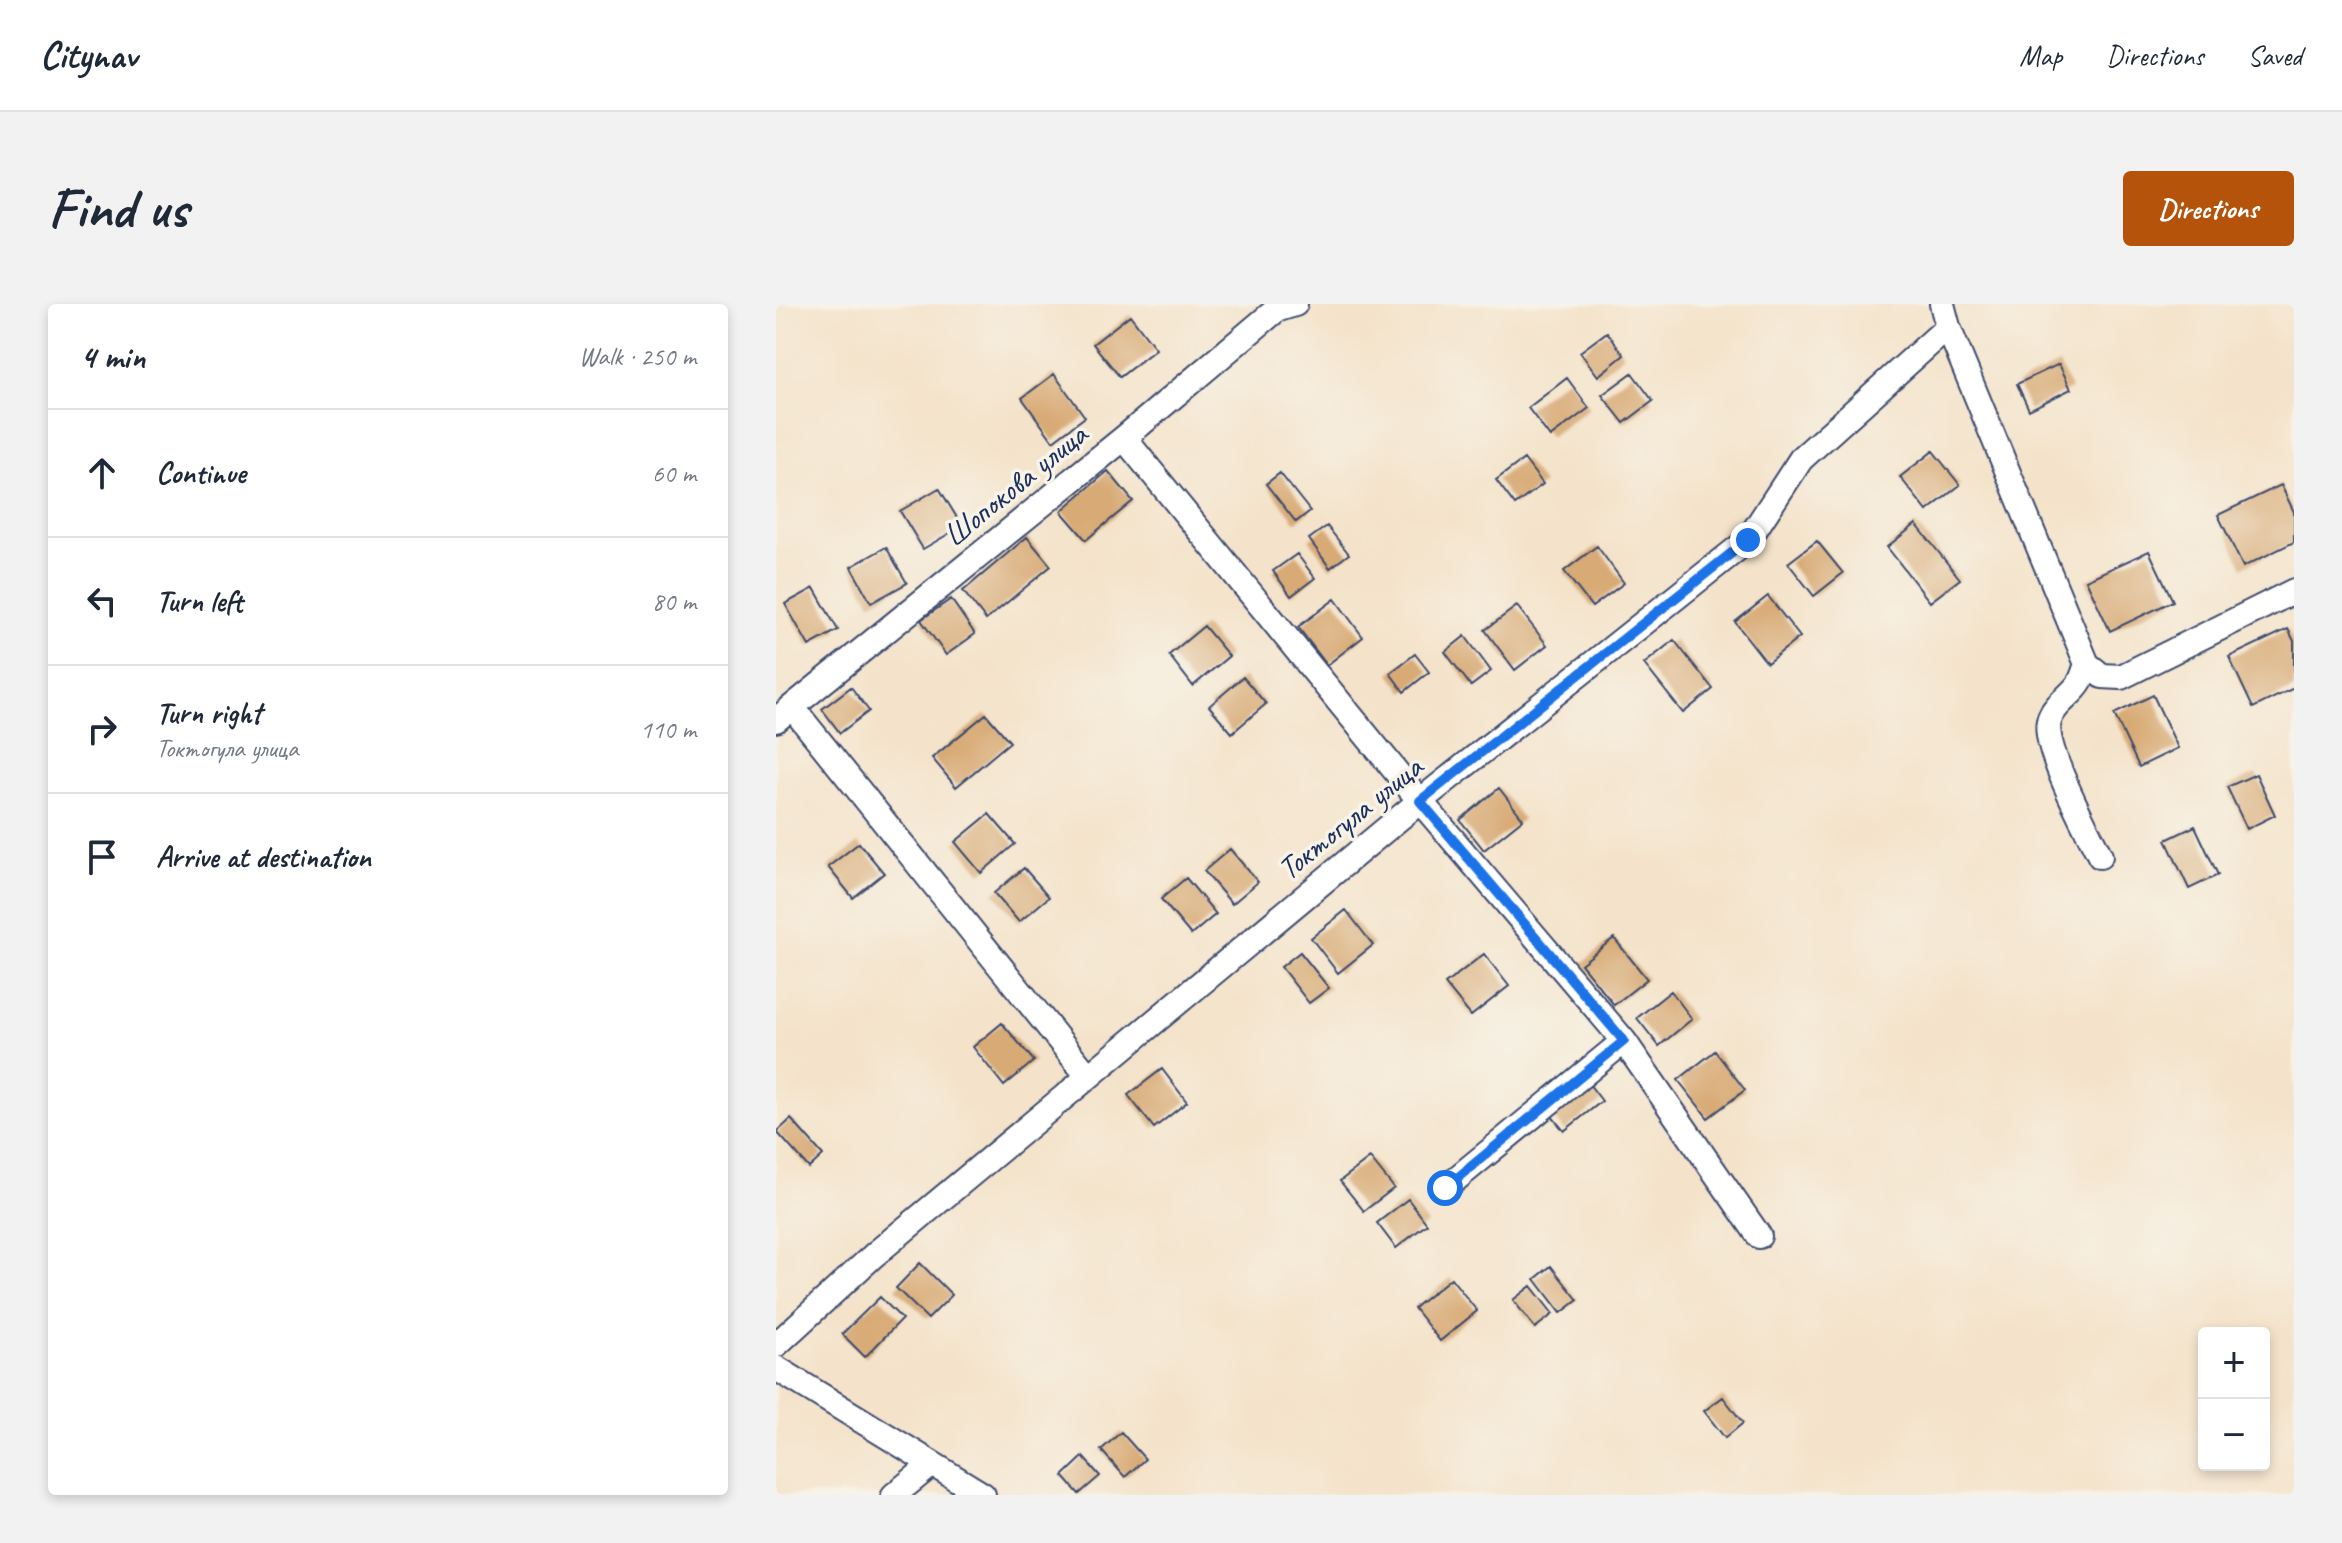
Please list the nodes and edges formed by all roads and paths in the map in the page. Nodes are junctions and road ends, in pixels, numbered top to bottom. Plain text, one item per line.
1 (1295, 304) edge
2 (1945, 315) edge
3 (1124, 438) junction
4 (2294, 591) edge
5 (2087, 664) junction
6 (784, 714) edge
7 (1420, 801) junction
8 (2100, 856) dead end
9 (1624, 1041) junction
10 (1088, 1076) junction
11 (1445, 1188) dead end
12 (1759, 1236) dead end
13 (776, 1345) edge
14 (776, 1368) edge
15 (931, 1465) junction
16 (894, 1495) edge
17 (983, 1495) edge

1 - 3 street, Шопокова улица
2 - 5 street
2 - 7 street, Токтогула улица
3 - 6 street, Шопокова улица
3 - 7 street
4 - 5 street
5 - 8 street
6 - 10 street
7 - 9 street
7 - 10 street, Токтогула улица
9 - 11 street
9 - 12 street
10 - 13 street, Токтогула улица
14 - 15 street
15 - 16 street
15 - 17 street

